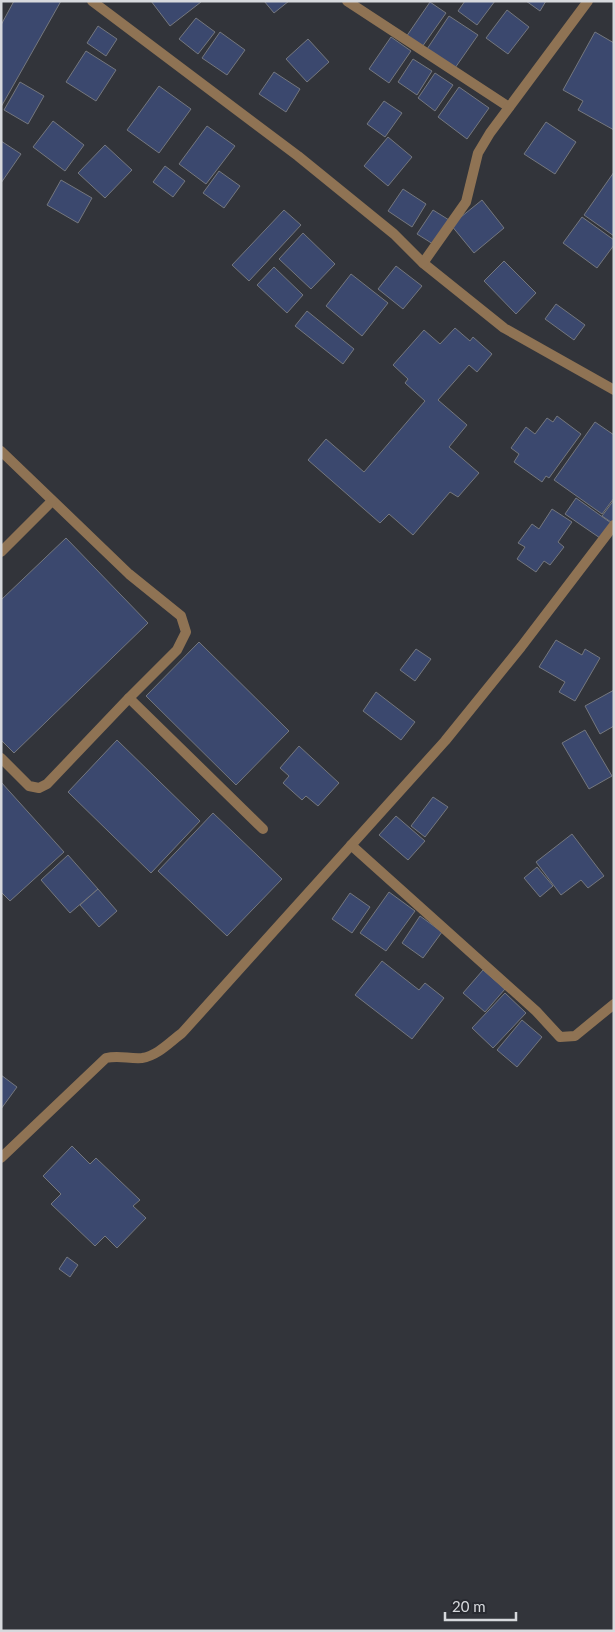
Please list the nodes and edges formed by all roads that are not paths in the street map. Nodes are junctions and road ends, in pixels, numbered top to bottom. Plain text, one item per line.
1 (92, 1) edge
2 (347, 1) edge
3 (588, 1) edge
4 (509, 106) junction
5 (423, 263) junction
6 (614, 390) edge
7 (1, 450) edge
8 (52, 501) junction
9 (614, 525) edge
10 (1, 552) edge
11 (129, 698) junction
12 (1, 758) edge
13 (263, 829) dead end
14 (351, 845) junction
15 (614, 1004) edge
16 (1, 1158) edge

1 - 5 street
2 - 4 street
3 - 4 street
4 - 5 street
5 - 6 street
7 - 8 street
8 - 10 street
8 - 11 street
9 - 14 street
11 - 12 street
11 - 13 street
14 - 15 street
14 - 16 street

